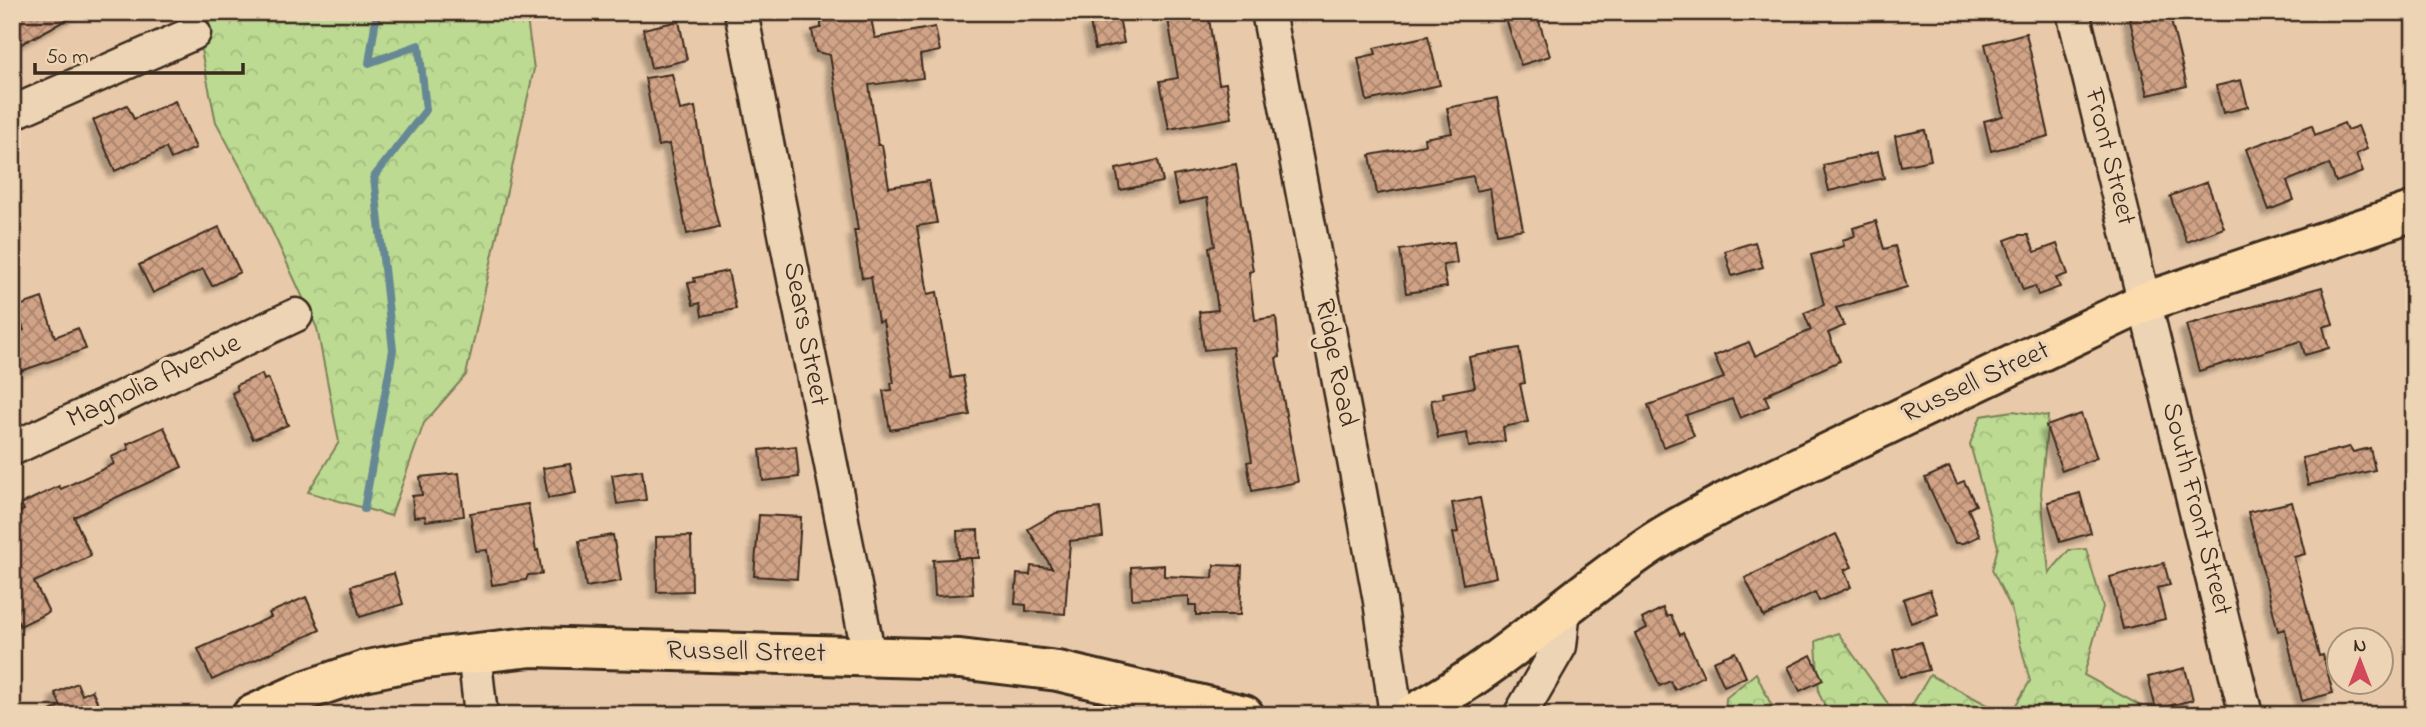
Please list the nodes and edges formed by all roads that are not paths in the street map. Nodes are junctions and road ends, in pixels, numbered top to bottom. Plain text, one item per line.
1 (741, 12) edge
2 (1268, 12) edge
3 (2073, 12) edge
4 (194, 33) dead end
5 (12, 113) edge
6 (2414, 211) edge
7 (2146, 302) junction
8 (296, 315) dead end
9 (12, 449) edge
10 (1564, 608) junction
11 (474, 653) junction
12 (869, 656) junction
13 (253, 715) edge
14 (481, 715) edge
15 (1244, 715) edge
16 (1396, 715) edge
17 (1411, 715) edge
18 (1520, 715) edge
19 (2246, 715) edge

1 - 12 street, Sears Street
2 - 16 street, Ridge Road
3 - 7 street, Front Street
4 - 5 street
6 - 7 main road, Russell Street
7 - 10 main road, Russell Street
7 - 19 street, South Front Street
8 - 9 street, Magnolia Avenue
10 - 17 main road, Russell Street
10 - 18 street
11 - 12 main road, Russell Street
11 - 13 main road, Russell Street
11 - 14 street
12 - 15 main road, Russell Street

